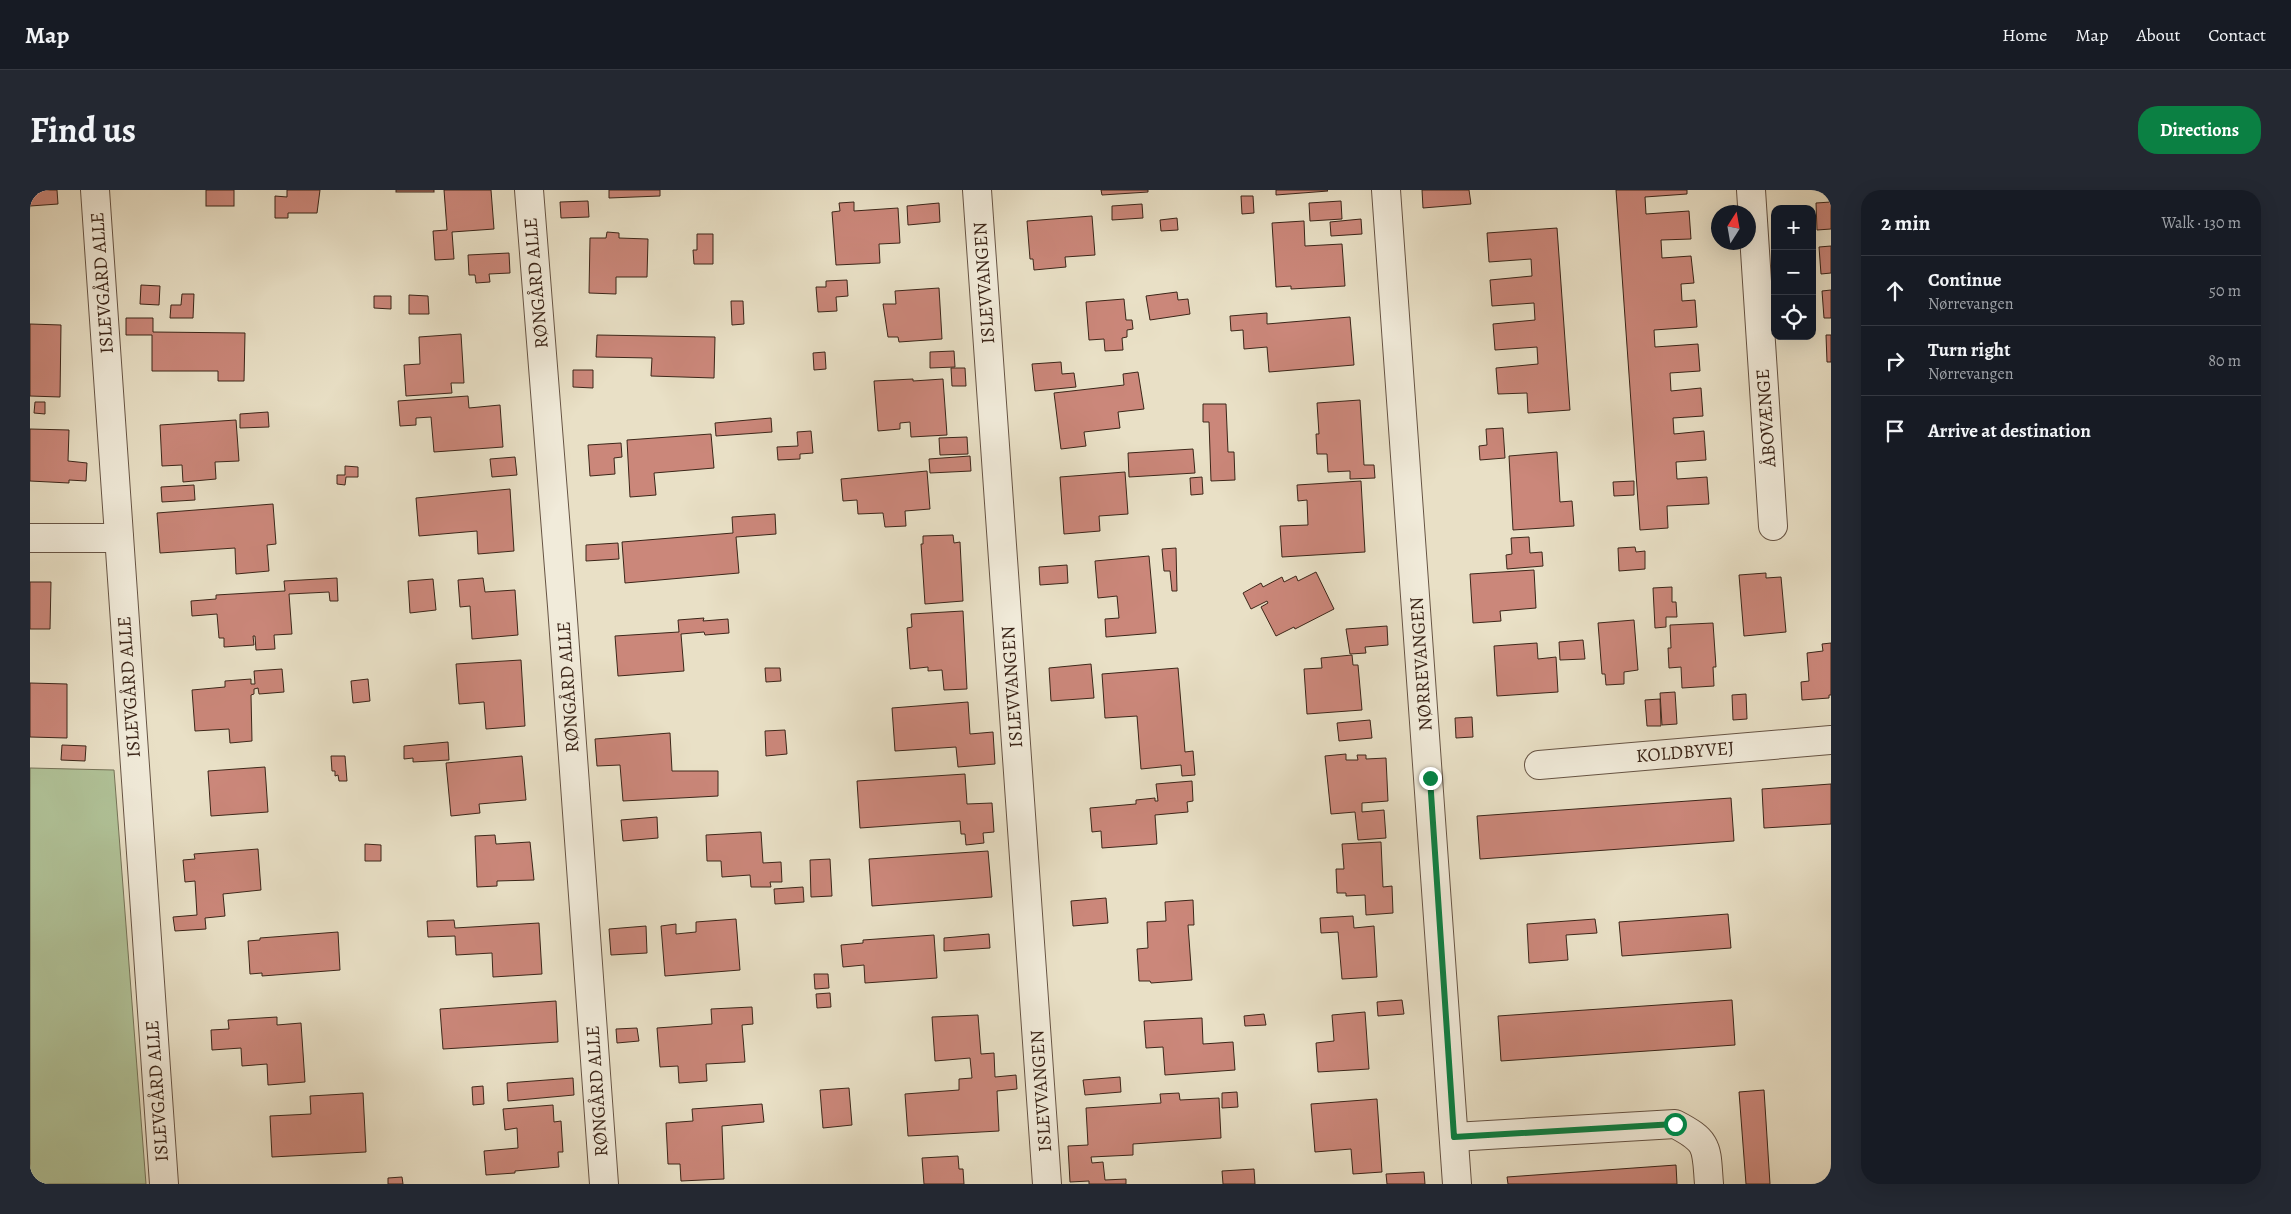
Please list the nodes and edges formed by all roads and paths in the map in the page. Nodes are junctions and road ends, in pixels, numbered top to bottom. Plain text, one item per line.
1 (95, 190) edge
2 (529, 190) edge
3 (978, 190) edge
4 (1386, 190) edge
5 (1751, 190) edge
6 (1773, 526) dead end
7 (30, 538) edge
8 (119, 538) junction
9 (1831, 740) edge
10 (1539, 765) dead end
11 (1454, 1137) junction
12 (164, 1184) edge
13 (604, 1184) edge
14 (1047, 1184) edge
15 (1457, 1184) edge
16 (1709, 1184) edge

1 - 8 street, ISLEVGÅRD ALLE
2 - 13 street, RØNGÅRD ALLE
3 - 14 street, ISLEVVANGEN
4 - 11 street, NØRREVANGEN
5 - 6 street, ÅBOVÆNGE
7 - 8 street
8 - 12 street, ISLEVGÅRD ALLE
9 - 10 street, KOLDBYVEJ
11 - 15 street, NØRREVANGEN
11 - 16 street

